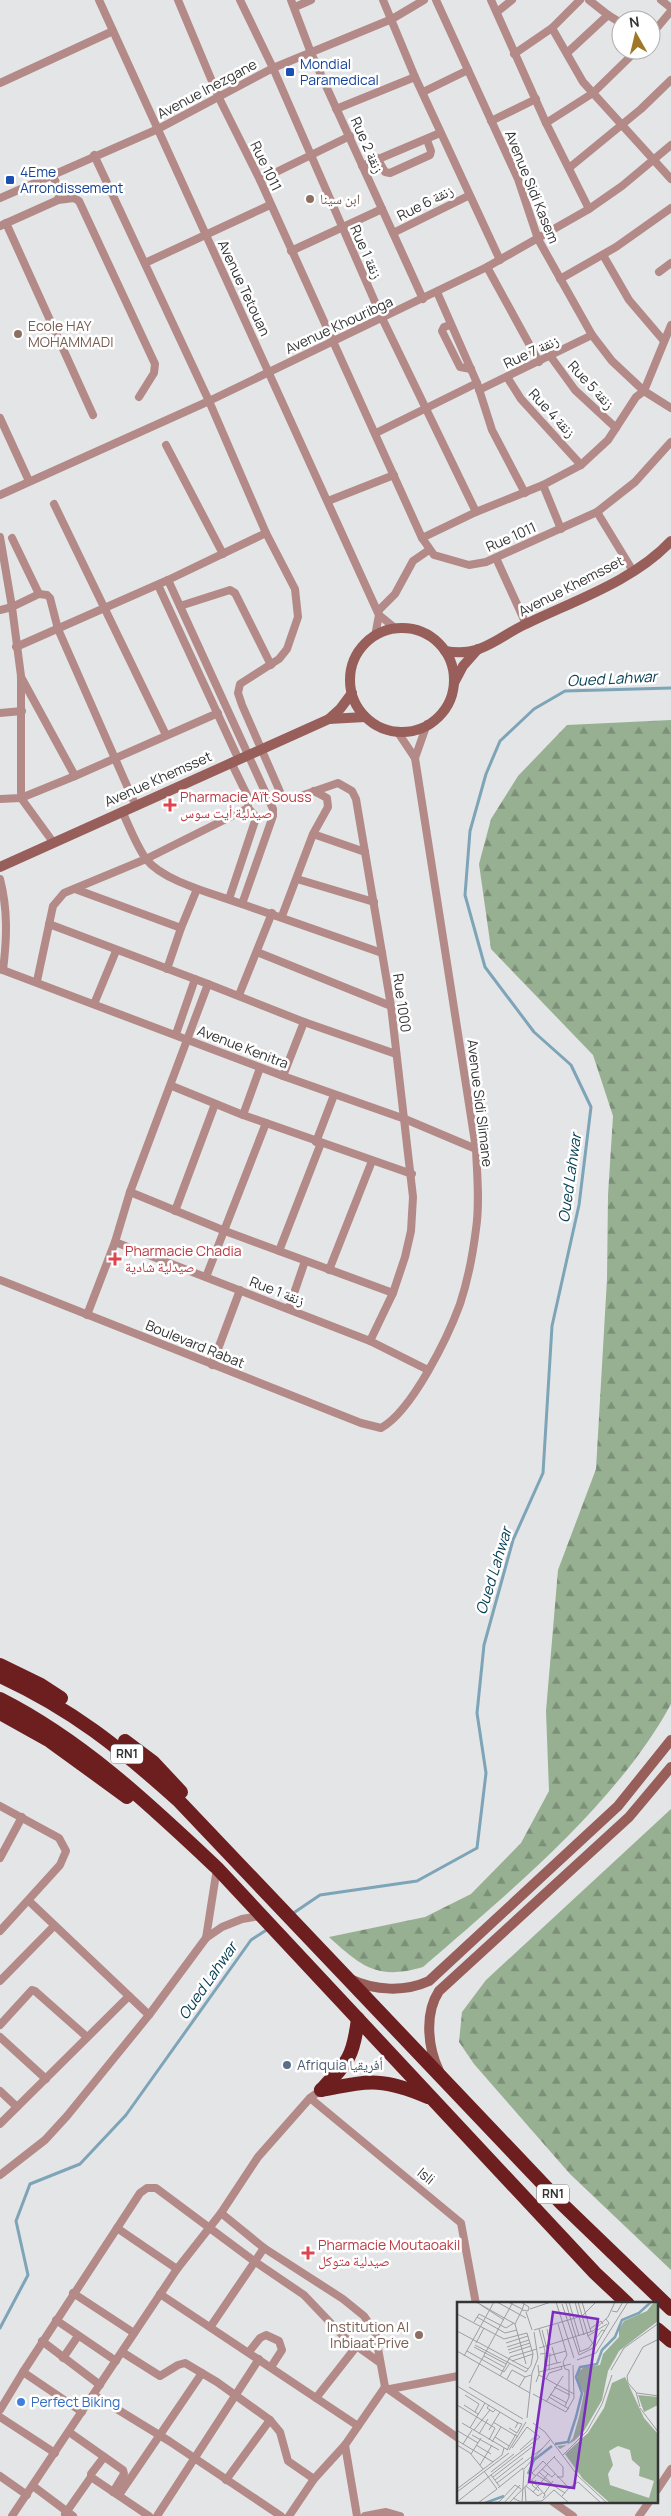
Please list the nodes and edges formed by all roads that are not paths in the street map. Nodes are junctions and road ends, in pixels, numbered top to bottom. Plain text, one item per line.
1 (99, 0) edge
2 (178, 0) edge
3 (240, 0) edge
4 (311, 0) edge
5 (383, 0) edge
6 (424, 0) edge
7 (436, 0) edge
8 (492, 0) edge
9 (512, 0) edge
10 (580, 0) edge
11 (589, 0) edge
12 (661, 0) edge
13 (293, 4) edge
14 (671, 9) edge
15 (496, 12) junction
16 (608, 15) junction
17 (611, 17) edge
18 (392, 19) junction
19 (661, 22) edge
20 (552, 28) junction
21 (113, 31) junction
22 (311, 53) junction
23 (567, 53) junction
24 (514, 54) junction
25 (627, 60) edge
26 (273, 68) junction
27 (468, 70) junction
28 (415, 77) junction
29 (671, 80) edge
30 (0, 83) edge
31 (423, 92) junction
32 (593, 93) junction
33 (219, 98) junction
34 (536, 99) junction
35 (336, 109) junction
36 (492, 121) junction
37 (546, 122) junction
38 (623, 124) junction
39 (158, 129) junction
40 (440, 133) junction
41 (350, 136) junction
42 (428, 140) junction
43 (671, 145) edge
44 (94, 155) junction
45 (310, 155) junction
46 (377, 158) junction
47 (654, 159) junction
48 (362, 166) junction
49 (569, 168) junction
50 (52, 175) junction
51 (671, 179) edge
52 (260, 180) junction
53 (468, 196) junction
54 (0, 198) edge
55 (58, 200) junction
56 (270, 205) junction
57 (671, 208) edge
58 (382, 209) junction
59 (589, 209) junction
60 (3, 225) edge
61 (342, 228) junction
62 (393, 233) junction
63 (206, 234) junction
64 (538, 239) junction
65 (291, 251) junction
66 (603, 255) junction
67 (500, 260) junction
68 (145, 263) junction
69 (671, 264) edge
70 (487, 267) junction
71 (659, 272) dead end
72 (560, 279) junction
73 (437, 292) junction
74 (423, 299) junction
75 (382, 318) junction
76 (671, 325) edge
77 (592, 335) junction
78 (334, 341) junction
79 (664, 341) junction
80 (551, 357) junction
81 (540, 362) junction
82 (269, 372) junction
83 (507, 377) junction
84 (478, 387) junction
85 (644, 391) junction
86 (138, 397) dead end
87 (209, 401) junction
88 (671, 408) edge
89 (428, 409) junction
90 (93, 415) dead end
91 (0, 418) edge
92 (616, 428) junction
93 (376, 433) junction
94 (671, 442) edge
95 (166, 445) dead end
96 (581, 465) junction
97 (394, 475) junction
98 (29, 481) junction
99 (543, 485) junction
100 (525, 492) junction
101 (0, 495) edge
102 (328, 501) junction
103 (54, 504) dead end
104 (476, 512) junction
105 (597, 512) junction
106 (561, 529) junction
107 (266, 532) junction
108 (0, 537) edge
109 (12, 538) dead end
110 (422, 538) junction
111 (671, 541) edge
112 (429, 550) junction
113 (223, 554) junction
114 (496, 558) junction
115 (633, 571) junction
116 (168, 580) junction
117 (158, 585) junction
118 (39, 594) junction
119 (180, 606) junction
120 (12, 607) junction
121 (104, 608) junction
122 (0, 610) edge
123 (378, 613) junction
124 (526, 624) junction
125 (395, 628) junction
126 (58, 629) junction
127 (375, 636) junction
128 (16, 647) junction
129 (478, 649) junction
130 (445, 651) junction
131 (270, 665) junction
132 (20, 676) junction
133 (453, 684) junction
134 (352, 693) junction
135 (22, 712) junction
136 (0, 713) edge
137 (218, 713) junction
138 (365, 717) junction
139 (329, 719) junction
140 (427, 724) junction
141 (397, 731) junction
142 (166, 735) junction
143 (263, 748) junction
144 (239, 758) junction
145 (415, 758) junction
146 (115, 759) junction
147 (75, 776) junction
148 (314, 791) junction
149 (21, 798) junction
150 (0, 799) edge
151 (135, 804) junction
152 (248, 808) junction
153 (122, 811) junction
154 (313, 834) junction
155 (54, 842) junction
156 (365, 852) junction
157 (146, 859) junction
158 (0, 867) edge
159 (297, 878) junction
160 (0, 879) edge
161 (75, 889) junction
162 (197, 889) junction
163 (229, 899) junction
164 (374, 902) junction
165 (242, 904) junction
166 (272, 913) junction
167 (282, 916) junction
168 (49, 924) junction
169 (181, 928) junction
170 (116, 951) junction
171 (257, 952) junction
172 (382, 954) junction
173 (2, 969) edge
174 (167, 969) junction
175 (195, 979) junction
176 (37, 981) junction
177 (208, 984) junction
178 (239, 995) junction
179 (94, 1004) junction
180 (391, 1006) junction
181 (304, 1022) junction
182 (176, 1034) junction
183 (189, 1039) junction
184 (396, 1054) junction
185 (260, 1068) junction
186 (283, 1076) junction
187 (172, 1086) junction
188 (334, 1095) junction
189 (215, 1104) junction
190 (243, 1115) junction
191 (405, 1119) junction
192 (266, 1123) junction
193 (318, 1142) junction
194 (476, 1149) junction
195 (372, 1161) junction
196 (412, 1174) junction
197 (130, 1192) junction
198 (175, 1211) junction
199 (225, 1231) junction
200 (115, 1242) junction
201 (279, 1251) junction
202 (305, 1261) junction
203 (329, 1270) junction
204 (206, 1277) junction
205 (0, 1280) edge
206 (240, 1290) junction
207 (393, 1293) junction
208 (289, 1308) junction
209 (88, 1315) junction
210 (370, 1341) junction
211 (212, 1365) junction
212 (428, 1370) junction
213 (381, 1428) joint
214 (0, 1665) edge
215 (0, 1676) edge
216 (0, 1699) edge
217 (0, 1713) edge
218 (671, 1740) edge
219 (671, 1767) edge
220 (0, 1806) edge
221 (22, 1817) junction
222 (0, 1858) edge
223 (234, 1858) junction
224 (217, 1868) junction
225 (30, 1901) junction
226 (264, 1920) junction
227 (54, 1926) junction
228 (0, 1931) edge
229 (206, 1938) junction
230 (347, 1978) junction
231 (0, 1981) edge
232 (129, 1996) junction
233 (149, 2014) junction
234 (358, 2019) junction
235 (0, 2025) edge
236 (87, 2037) junction
237 (1, 2041) edge
238 (440, 2074) junction
239 (46, 2079) junction
240 (0, 2090) edge
241 (316, 2094) junction
242 (433, 2099) junction
243 (18, 2106) junction
244 (0, 2124) edge
245 (0, 2175) edge
246 (221, 2214) junction
247 (210, 2227) junction
248 (118, 2228) junction
249 (264, 2248) junction
250 (254, 2261) junction
251 (177, 2269) junction
252 (73, 2293) junction
253 (160, 2294) junction
254 (476, 2302) edge
255 (626, 2302) edge
256 (671, 2309) edge
257 (56, 2320) junction
258 (211, 2326) junction
259 (658, 2330) edge
260 (134, 2334) junction
261 (78, 2336) junction
262 (42, 2341) junction
263 (671, 2341) edge
264 (356, 2347) junction
265 (122, 2352) junction
266 (249, 2352) junction
267 (63, 2358) junction
268 (259, 2359) junction
269 (116, 2361) junction
270 (379, 2362) junction
271 (271, 2367) junction
272 (23, 2372) junction
273 (202, 2373) junction
274 (457, 2376) edge
275 (100, 2385) junction
276 (388, 2388) junction
277 (94, 2395) junction
278 (236, 2395) junction
279 (316, 2398) junction
280 (0, 2410) edge
281 (82, 2412) junction
282 (0, 2417) edge
283 (270, 2420) junction
284 (358, 2426) junction
285 (69, 2432) junction
286 (161, 2436) junction
287 (457, 2437) edge
288 (346, 2445) junction
289 (55, 2453) junction
290 (104, 2457) junction
291 (194, 2459) junction
292 (671, 2469) edge
293 (0, 2476) edge
294 (91, 2477) junction
295 (314, 2479) junction
296 (226, 2480) junction
297 (33, 2486) junction
298 (658, 2488) edge
299 (116, 2494) junction
300 (27, 2495) junction
301 (555, 2504) edge
302 (648, 2504) edge
303 (68, 2514) edge
304 (12, 2516) edge
305 (149, 2516) edge
306 (157, 2516) edge
307 (281, 2516) edge
308 (289, 2516) edge
309 (357, 2516) edge
310 (365, 2516) edge
311 (400, 2516) edge
312 (573, 2516) edge
313 (639, 2516) edge

1 - 21 street, Avenue Tetouan
2 - 33 street, Rue 1011
3 - 26 street, Rue 1 زنقة
4 - 13 street
5 - 18 street
6 - 18 street, Avenue Inezgane
7 - 27 street, Avenue Sidi Kasem
8 - 15 street
9 - 15 street
10 - 20 street
11 - 16 street
12 - 14 street
13 - 22 street, Rue 2 زنقة
14 - 19 street
15 - 24 street
16 - 17 street
16 - 23 street
18 - 22 street, Avenue Inezgane
18 - 28 street
20 - 23 street
20 - 24 street
21 - 30 street
21 - 39 street, Avenue Tetouan
22 - 26 street, Avenue Inezgane
22 - 35 street, Rue 2 زنقة
23 - 32 street
24 - 34 street
25 - 32 street
26 - 33 street, Avenue Inezgane
26 - 45 street, Rue 1 زنقة
27 - 31 street
27 - 36 street, Avenue Sidi Kasem
28 - 31 street
28 - 35 street
29 - 38 street
31 - 40 street
32 - 37 street
32 - 38 street
33 - 39 street, Avenue Inezgane
33 - 52 street, Rue 1011
34 - 36 street
34 - 37 street
35 - 41 street, Rue 2 زنقة
36 - 64 street, Avenue Sidi Kasem
37 - 49 street
38 - 47 street
38 - 49 street
39 - 44 street, Avenue Inezgane
39 - 63 street, Avenue Tetouan
40 - 42 street
40 - 53 street
41 - 45 street
41 - 48 street, Rue 2 زنقة
42 - 46 street
42 - 46 street
43 - 47 street, Avenue Khouribga
44 - 50 street, Avenue Inezgane
44 - 68 street
45 - 52 street
45 - 61 street, Rue 1 زنقة
46 - 48 street
47 - 51 street
47 - 59 street, Avenue Khouribga
48 - 58 street, Rue 2 زنقة
49 - 59 street
50 - 54 street, Avenue Inezgane
50 - 55 street
52 - 56 street, Rue 1011
53 - 62 street, Rue 6 زنقة
53 - 67 street
55 - 60 street
55 - 86 street
56 - 63 street
56 - 65 street, Rue 1011
57 - 66 street
58 - 61 street
58 - 62 street, Rue 2 زنقة
59 - 64 street, Avenue Khouribga
60 - 90 street
61 - 65 street
61 - 75 street, Rue 1 زنقة
62 - 74 street, Rue 2 زنقة
63 - 68 street
63 - 82 street, Avenue Tetouan
64 - 67 street, Avenue Khouribga
64 - 72 street, Avenue Sidi Kasem
65 - 78 street, Rue 1011
66 - 72 street
66 - 79 street
67 - 70 street, Avenue Khouribga
68 - 87 street
69 - 71 street
70 - 73 street, Avenue Khouribga
70 - 81 street
72 - 77 street, Avenue Sidi Kasem
73 - 74 street, Avenue Khouribga
73 - 84 street
74 - 75 street, Avenue Khouribga
75 - 78 street, Avenue Khouribga
75 - 89 street, Rue 1 زنقة
76 - 79 street
77 - 80 street, Rue 7 زنقة
77 - 85 street, Avenue Sidi Kasem
78 - 82 street, Avenue Khouribga
78 - 93 street, Rue 1011
79 - 85 street
80 - 81 street, Rue 7 زنقة
80 - 92 street, Rue 5 زنقة
81 - 83 street, Rue 7 زنقة
82 - 87 street, Avenue Khouribga
82 - 102 street, Avenue Tetouan
83 - 84 street, Rue 7 زنقة
83 - 96 street, Rue 4 زنقة
84 - 89 street, Rue 7 زنقة
84 - 100 street
85 - 88 street, Avenue Sidi Kasem
85 - 92 street
87 - 98 street, Avenue Khouribga
87 - 107 street
89 - 93 street, Rue 7 زنقة
89 - 104 street, Rue 1 زنقة
91 - 98 street
92 - 96 street
93 - 97 street
94 - 105 street, Rue 1011
95 - 113 street
96 - 99 street
97 - 102 street
97 - 110 street
98 - 101 street, Avenue Khouribga
99 - 100 street
99 - 106 street
100 - 104 street
102 - 123 street, Avenue Tetouan
103 - 121 street
104 - 110 street
105 - 106 street, Rue 1011
105 - 115 street
106 - 114 street, Rue 1011
107 - 113 street
107 - 131 street
108 - 120 street
109 - 118 street
110 - 112 street
111 - 115 street, Avenue Khemsset
112 - 114 street, Rue 1011
112 - 123 street
113 - 116 street
114 - 124 street
115 - 124 street, Avenue Khemsset
116 - 117 street
116 - 119 street
117 - 121 street
117 - 137 street
118 - 120 street
118 - 126 street
119 - 131 street
119 - 144 street
120 - 122 street
120 - 128 street
121 - 126 street
121 - 142 street
123 - 125 street, Avenue Tetouan
123 - 127 street
124 - 129 street, Avenue Khemsset
125 - 127 street
125 - 130 street
126 - 128 street
126 - 146 street
127 - 134 street
128 - 132 street
129 - 130 street, Avenue Khemsset
129 - 133 street, Avenue Khemsset
130 - 133 street
131 - 143 street, Rue 1000
132 - 135 street
132 - 147 street
133 - 140 street
134 - 138 street
134 - 139 street, Avenue Khemsset
135 - 136 street
135 - 149 street
137 - 142 street
137 - 144 street
138 - 139 street, Avenue Khemsset
138 - 141 street
139 - 143 street, Avenue Khemsset
140 - 141 street
140 - 145 street, Avenue Sidi Slimane
141 - 145 street, Avenue Sidi Slimane
142 - 146 street
143 - 144 street, Avenue Khemsset
143 - 148 street, Rue 1000
144 - 151 street, Avenue Khemsset
144 - 152 street
144 - 165 street
145 - 194 street, Avenue Sidi Slimane
146 - 147 street
146 - 151 street
147 - 149 street
148 - 154 street
148 - 156 street, Rue 1000
149 - 150 street
149 - 155 street
151 - 153 street, Avenue Khemsset
152 - 157 street
152 - 163 street
153 - 155 street, Avenue Khemsset
153 - 157 street
154 - 156 street
154 - 159 street
155 - 158 street, Avenue Khemsset
156 - 164 street, Rue 1000
157 - 161 street
157 - 162 street
159 - 164 street
159 - 167 street
160 - 173 street
161 - 168 street
161 - 169 street
162 - 163 street
162 - 169 street
163 - 165 street
164 - 172 street, Rue 1000
165 - 166 street
166 - 167 street
166 - 171 street
167 - 172 street
168 - 170 street
168 - 176 street
169 - 174 street
170 - 174 street
170 - 179 street
171 - 178 street
171 - 180 street
172 - 180 street, Rue 1000
173 - 176 street, Avenue Kenitra
174 - 175 street
175 - 177 street
175 - 182 street
176 - 179 street, Avenue Kenitra
177 - 178 street
177 - 183 street
178 - 181 street
179 - 182 street, Avenue Kenitra
180 - 184 street, Rue 1000
181 - 184 street
181 - 186 street
182 - 183 street, Avenue Kenitra
183 - 185 street, Avenue Kenitra
183 - 187 street
184 - 191 street, Rue 1000
185 - 186 street, Avenue Kenitra
185 - 190 street
186 - 188 street, Avenue Kenitra
187 - 189 street
187 - 197 street
188 - 191 street, Avenue Kenitra
188 - 193 street
189 - 190 street
189 - 198 street
190 - 192 street
191 - 194 street, Avenue Kenitra
191 - 196 street, Rue 1000
192 - 193 street
192 - 199 street
193 - 195 street
193 - 201 street
194 - 212 street, Avenue Sidi Slimane
195 - 196 street
195 - 203 street
196 - 207 street, Rue 1000
197 - 198 street
197 - 200 street
198 - 199 street
199 - 201 street
199 - 204 street
200 - 204 street, Rue 1 زنقة
200 - 209 street
201 - 202 street
202 - 203 street
202 - 208 street
203 - 207 street
204 - 206 street, Rue 1 زنقة
205 - 209 street, Boulevard Rabat
206 - 208 street, Rue 1 زنقة
206 - 211 street
207 - 210 street, Rue 1000
208 - 210 street, Rue 1 زنقة
209 - 211 street, Boulevard Rabat
210 - 212 street, Rue 1 زنقة
211 - 213 street, Boulevard Rabat
212 - 213 street, Avenue Sidi Slimane
214 - 223 highway
215 - 223 highway, RN1
216 - 224 highway, RN1
217 - 224 highway
218 - 230 street
219 - 238 street
220 - 221 street
221 - 222 street
221 - 225 street
223 - 230 highway, RN1
224 - 226 highway, RN1
224 - 229 street
225 - 227 street
225 - 228 street
226 - 229 street
226 - 234 highway, RN1
227 - 231 street
227 - 232 street
229 - 233 street
230 - 238 highway, RN1
232 - 233 street
232 - 236 street
233 - 245 street
234 - 241 highway
234 - 242 highway, RN1
235 - 236 street
236 - 239 street
237 - 239 street
238 - 256 highway, RN1
239 - 243 street
240 - 243 street
241 - 242 highway
241 - 246 street
241 - 254 street, Isli
242 - 255 highway, RN1
243 - 244 street
246 - 247 street
246 - 249 street
247 - 248 street
247 - 250 street
247 - 251 street
248 - 251 street
248 - 252 street
249 - 250 street
249 - 270 street
250 - 258 street
250 - 264 street
251 - 253 street
252 - 257 street
252 - 260 street
253 - 258 street
253 - 260 street
257 - 261 street
257 - 262 street
258 - 266 street
259 - 263 highway
260 - 265 street
261 - 267 street
261 - 269 street
262 - 267 street
262 - 272 street
264 - 270 street
264 - 279 street
265 - 269 street
265 - 273 street
266 - 268 street
266 - 271 street
267 - 275 street
268 - 271 street
268 - 278 street
269 - 275 street
270 - 276 street
271 - 279 street
272 - 280 street
272 - 281 street
273 - 278 street
273 - 286 street
274 - 276 street
275 - 277 street
276 - 284 street
276 - 287 street
277 - 281 street
277 - 286 street
278 - 283 street
278 - 291 street
279 - 284 street
281 - 285 street
282 - 289 street
283 - 295 street
283 - 296 street
284 - 288 street
285 - 289 street
285 - 290 street
286 - 291 street
286 - 299 street
288 - 295 street
288 - 309 street
289 - 297 street
290 - 294 street
290 - 299 street
291 - 296 street
291 - 306 street
292 - 298 street
293 - 300 street
294 - 299 street
294 - 303 street
295 - 308 street
296 - 307 street
297 - 300 street
297 - 303 street
299 - 305 street
300 - 304 street
301 - 312 street
302 - 313 street
310 - 311 street

